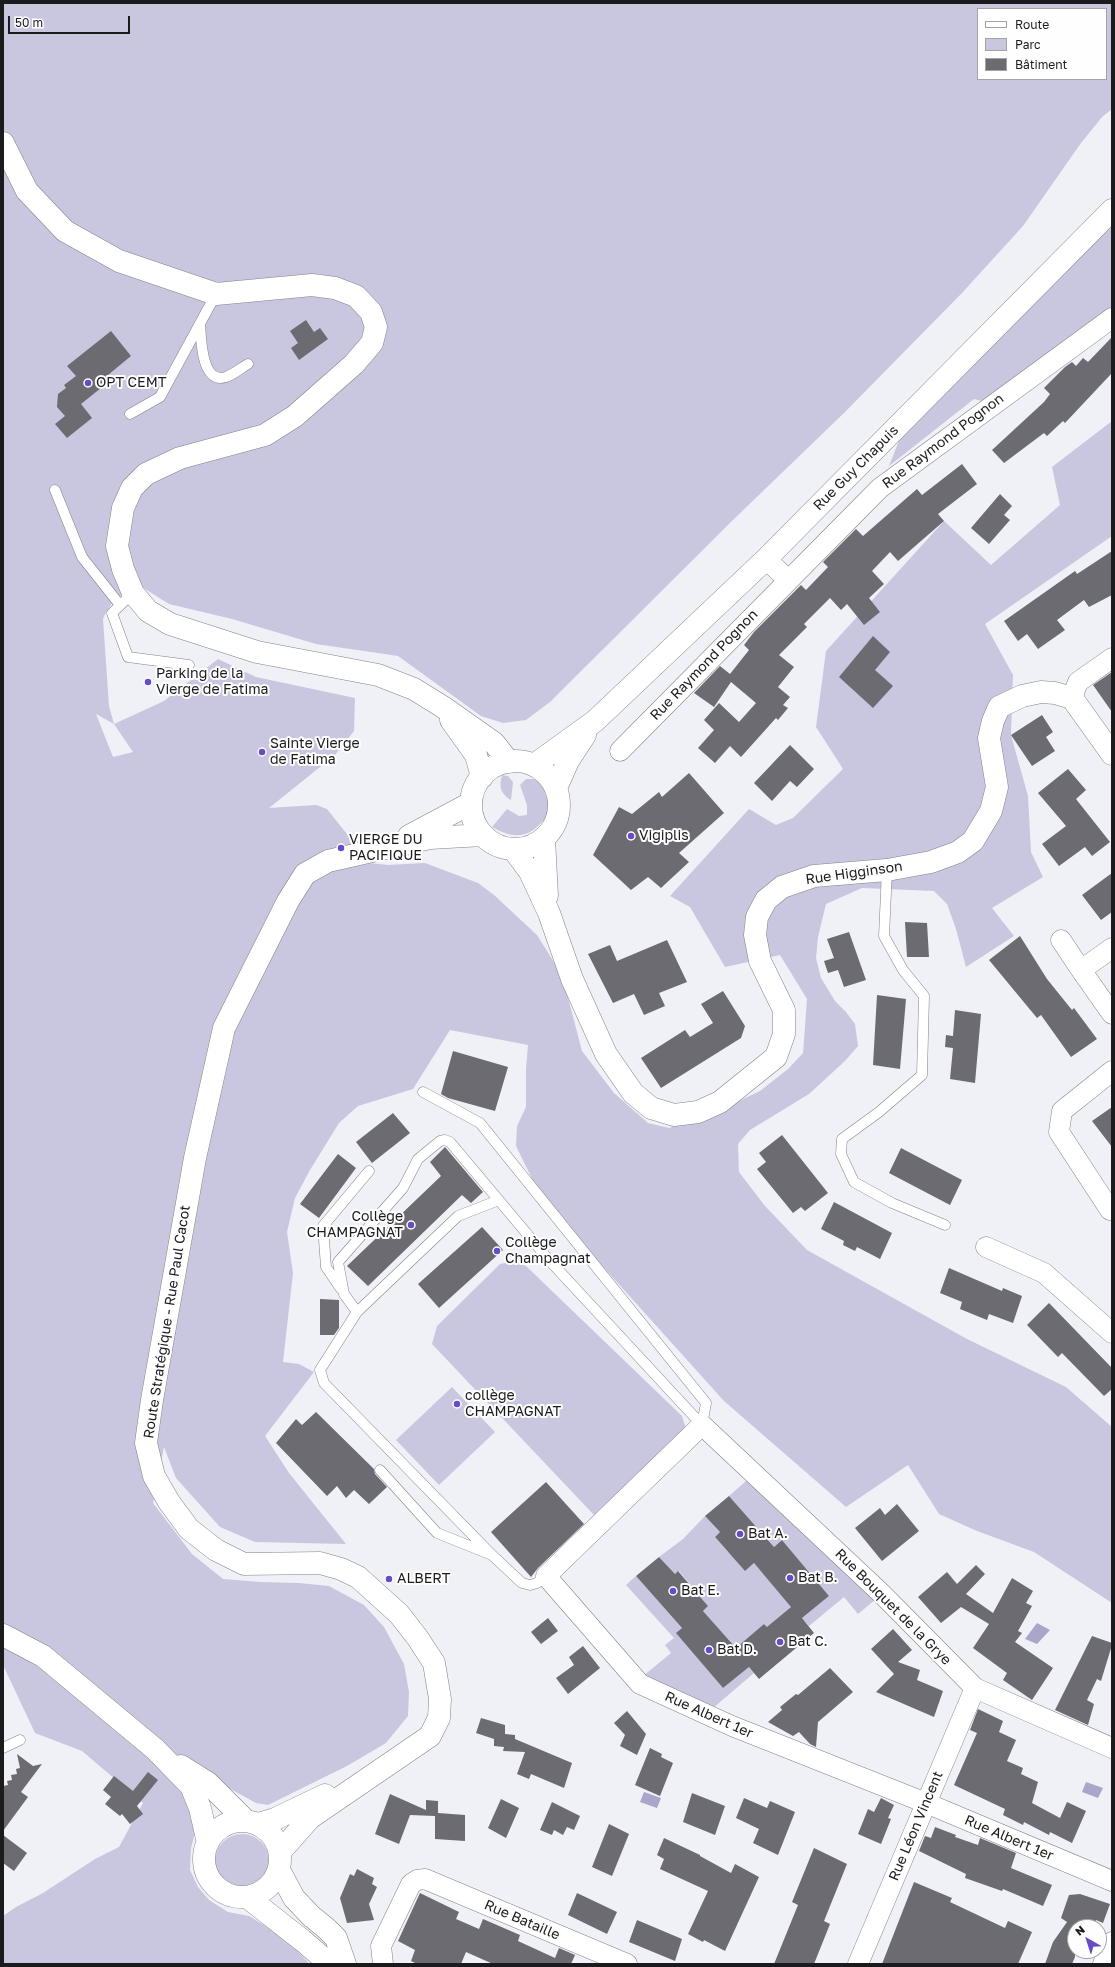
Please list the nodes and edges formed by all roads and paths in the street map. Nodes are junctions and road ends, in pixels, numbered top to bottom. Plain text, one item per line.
1 (3, 143) edge
2 (1112, 210) edge
3 (216, 294) junction
4 (1112, 318) edge
5 (200, 323) junction
6 (248, 364) dead end
7 (130, 414) dead end
8 (55, 490) dead end
9 (766, 559) junction
10 (788, 580) junction
11 (127, 599) junction
12 (1112, 658) edge
13 (189, 665) dead end
14 (1072, 698) junction
15 (443, 707) junction
16 (595, 721) junction
17 (620, 750) dead end
18 (1112, 754) edge
19 (509, 762) junction
20 (534, 765) junction
21 (482, 777) junction
22 (556, 788) junction
23 (471, 803) junction
24 (483, 835) junction
25 (544, 839) junction
26 (375, 849) junction
27 (514, 849) junction
28 (887, 870) junction
29 (549, 913) junction
30 (1061, 940) dead end
31 (1112, 948) edge
32 (1081, 970) junction
33 (1112, 1014) edge
34 (1112, 1071) edge
35 (423, 1092) dead end
36 (369, 1171) dead end
37 (499, 1200) junction
38 (1110, 1210) dead end
39 (945, 1225) dead end
40 (986, 1247) dead end
41 (344, 1294) junction
42 (357, 1312) junction
43 (1112, 1334) edge
44 (702, 1425) junction
45 (380, 1470) dead end
46 (492, 1555) junction
47 (546, 1576) junction
48 (3, 1635) edge
49 (975, 1688) junction
50 (20, 1740) dead end
51 (3, 1748) edge
52 (1112, 1748) edge
53 (155, 1749) junction
54 (387, 1765) junction
55 (926, 1803) junction
56 (252, 1822) junction
57 (208, 1843) junction
58 (280, 1861) junction
59 (1112, 1881) edge
60 (247, 1897) junction
61 (1112, 1942) edge
62 (330, 1964) edge
63 (345, 1964) edge
64 (383, 1964) edge
65 (627, 1964) edge
66 (858, 1964) edge
67 (1103, 1964) edge

1 - 3 street
2 - 9 street, Rue Guy Chapuis
3 - 5 lane
3 - 11 street
4 - 10 street, Rue Raymond Pognon
5 - 6 lane
5 - 7 lane
8 - 11 lane
9 - 10 street
9 - 16 street, Rue Guy Chapuis
10 - 17 street, Rue Raymond Pognon
11 - 13 lane
11 - 15 street
12 - 14 street
14 - 18 street
14 - 28 street, Rue Higginson
15 - 19 street
15 - 21 street
16 - 20 street, Rue Guy Chapuis
16 - 22 street, Rue Guy Chapuis
19 - 20 street
19 - 21 street
20 - 22 street
21 - 23 street
22 - 25 street
23 - 24 street
23 - 26 street, Route Stratégique - Rue Paul Cacot
24 - 26 street, Route Stratégique - Rue Paul Cacot
24 - 27 street
25 - 27 street
25 - 29 street, Rue Higginson
26 - 54 street, Route Stratégique - Rue Paul Cacot
27 - 29 street, Rue Higginson
28 - 29 street, Rue Higginson
28 - 39 lane
30 - 32 street
31 - 32 street
32 - 33 street
34 - 38 street
35 - 44 lane
36 - 41 lane
37 - 41 lane
37 - 42 lane
37 - 44 lane
40 - 43 street
41 - 42 lane
42 - 46 lane
44 - 47 street
44 - 49 street, Rue Bouquet de la Grye
45 - 46 lane
46 - 47 lane
47 - 55 street, Rue Albert 1er
48 - 53 street
49 - 52 street, Rue Bouquet de la Grye
49 - 55 street, Rue Léon Vincent
50 - 51 lane
53 - 56 street
53 - 57 street
54 - 56 street, Route Stratégique - Rue Paul Cacot
54 - 58 street, Route Stratégique - Rue Paul Cacot
55 - 59 street, Rue Albert 1er
55 - 66 street, Rue Léon Vincent
56 - 57 street
56 - 58 street
57 - 60 street
58 - 60 street
58 - 63 street
60 - 62 street
61 - 67 street
64 - 65 street, Rue Bataille

